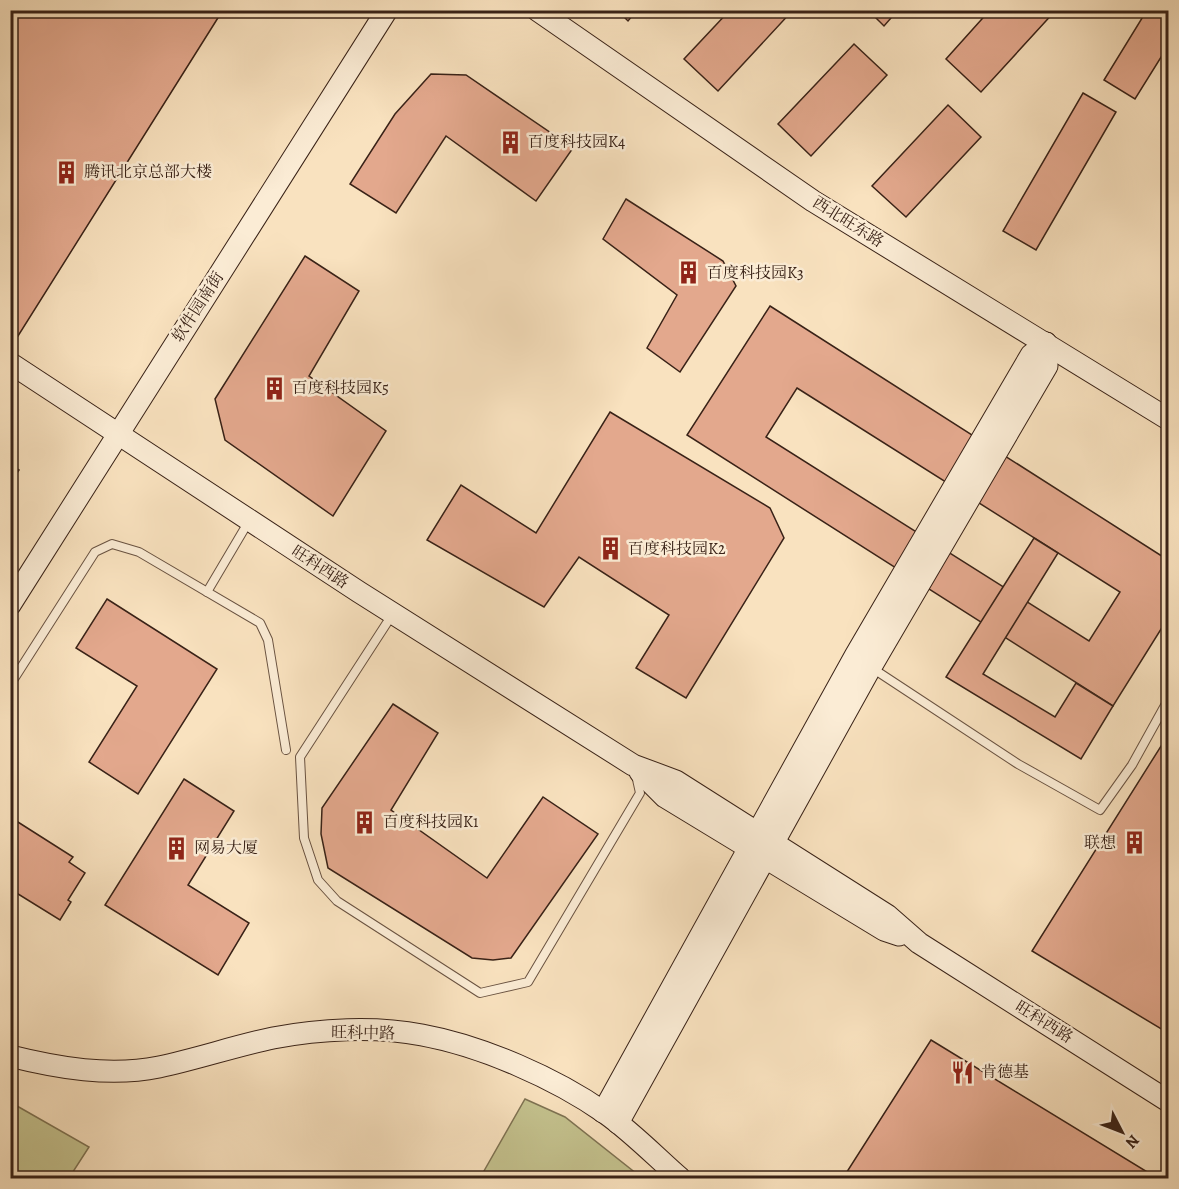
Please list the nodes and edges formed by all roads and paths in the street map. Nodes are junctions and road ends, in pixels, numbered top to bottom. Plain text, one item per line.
1 (387, 10) edge
2 (537, 10) edge
3 (1046, 343) junction
4 (10, 363) edge
5 (1168, 419) edge
6 (118, 432) junction
7 (250, 521) junction
8 (207, 592) junction
9 (10, 605) edge
10 (393, 614) junction
11 (871, 667) junction
12 (10, 686) edge
13 (1168, 700) edge
14 (286, 750) dead end
15 (633, 765) junction
16 (762, 846) junction
17 (10, 1056) edge
18 (1168, 1101) edge
19 (611, 1118) junction
20 (680, 1179) edge

1 - 6 street, 软件园南街
2 - 3 street, 西北旺东路
3 - 5 street, 西北旺东路
3 - 11 street
3 - 16 street
4 - 6 street, 旺科西路
6 - 7 street, 旺科西路
6 - 9 street, 软件园南街
7 - 8 lane
7 - 10 street, 旺科西路
8 - 12 lane
8 - 14 lane
10 - 15 street, 旺科西路
10 - 15 lane
11 - 13 lane
11 - 16 street
15 - 16 street, 旺科西路
16 - 18 street, 旺科西路
16 - 19 street
17 - 19 street, 旺科中路
19 - 20 street, 旺科中路

